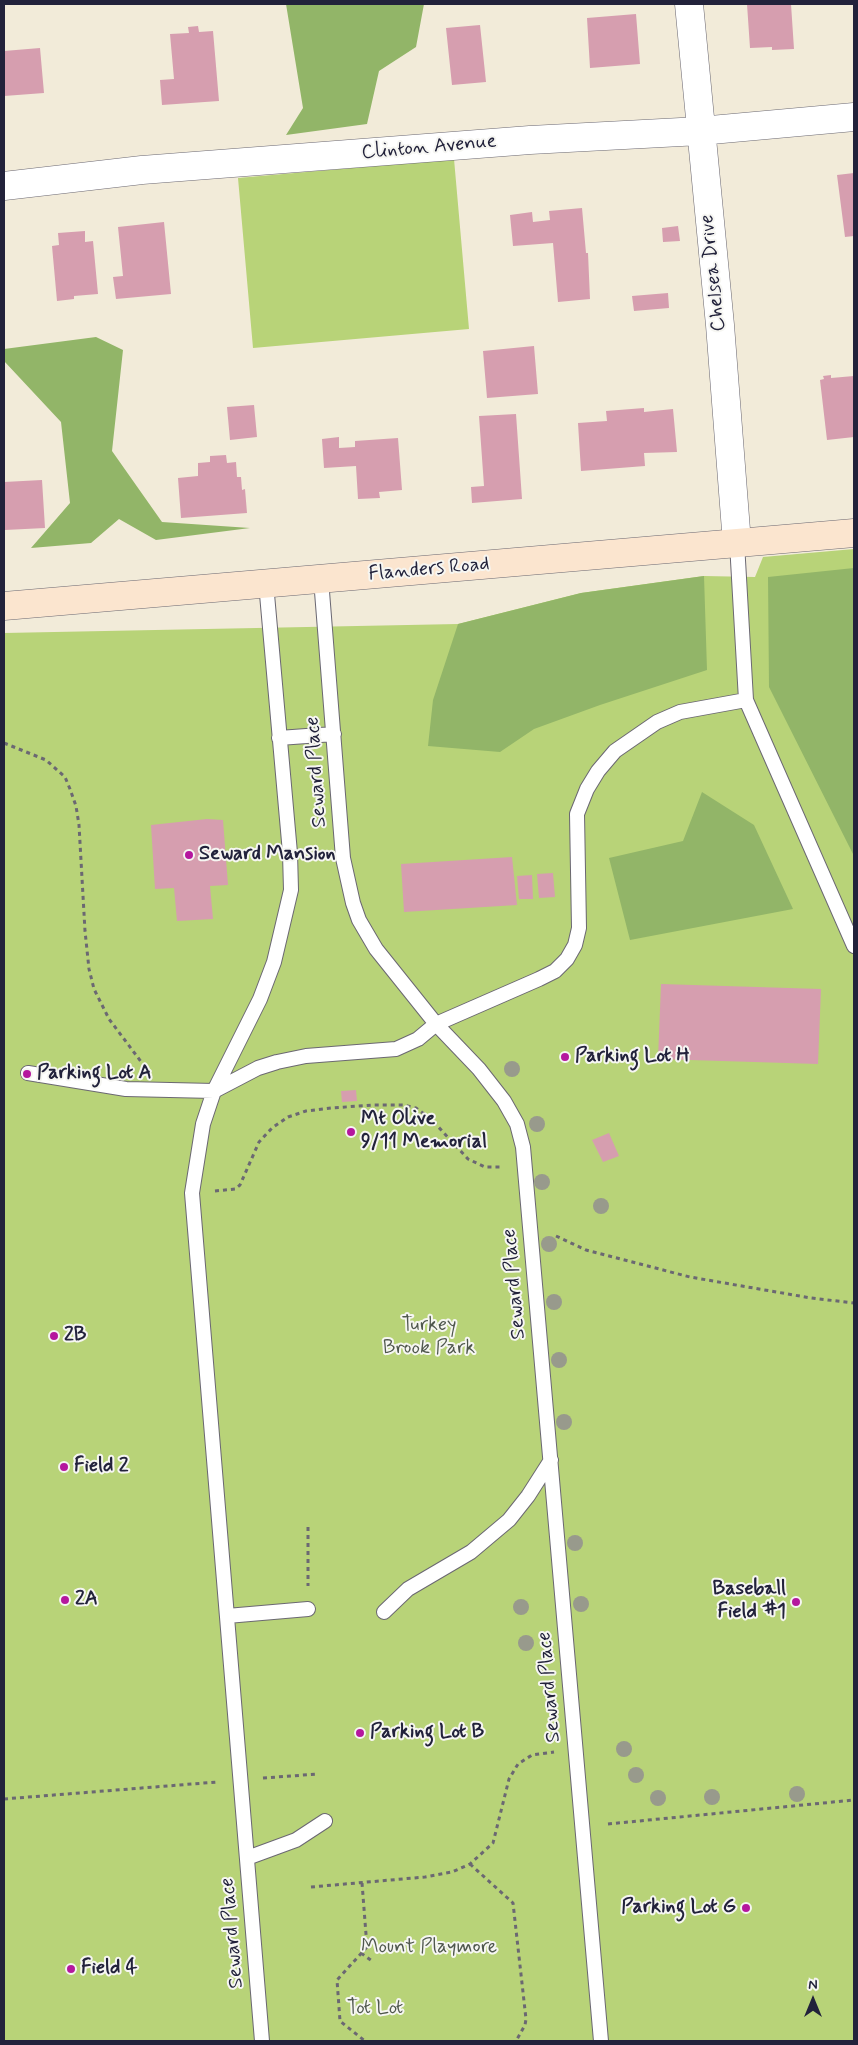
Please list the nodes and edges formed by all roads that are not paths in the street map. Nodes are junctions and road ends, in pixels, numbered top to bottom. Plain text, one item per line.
1 (689, 4) edge
2 (854, 117) edge
3 (700, 131) junction
4 (4, 186) edge
5 (854, 533) edge
6 (737, 543) junction
7 (321, 579) junction
8 (266, 584) junction
9 (4, 606) edge
10 (746, 700) junction
11 (334, 734) junction
12 (279, 738) junction
13 (854, 946) edge
14 (436, 1024) junction
15 (28, 1073) dead end
16 (214, 1091) junction
17 (551, 1460) junction
18 (308, 1610) road end
19 (384, 1612) dead end
20 (227, 1616) junction
21 (325, 1821) dead end
22 (247, 1858) junction
23 (262, 2041) edge
24 (601, 2041) edge

1 - 3 street, Chelsea Drive
2 - 3 street, Clinton Avenue
3 - 4 street, Clinton Avenue
3 - 6 street, Chelsea Drive
5 - 6 main road, Flanders Road
6 - 7 main road, Flanders Road
6 - 10 lane
7 - 8 main road, Flanders Road
7 - 11 lane, Seward Place
8 - 9 main road, Flanders Road
8 - 12 lane, Seward Place
10 - 13 lane
10 - 14 lane
11 - 12 lane
11 - 14 lane, Seward Place
12 - 16 lane, Seward Place
14 - 16 lane
14 - 17 lane, Seward Place
15 - 16 lane
16 - 20 lane, Seward Place
17 - 19 lane
17 - 24 lane, Seward Place
18 - 20 lane
20 - 22 lane, Seward Place
21 - 22 lane
22 - 23 lane, Seward Place

